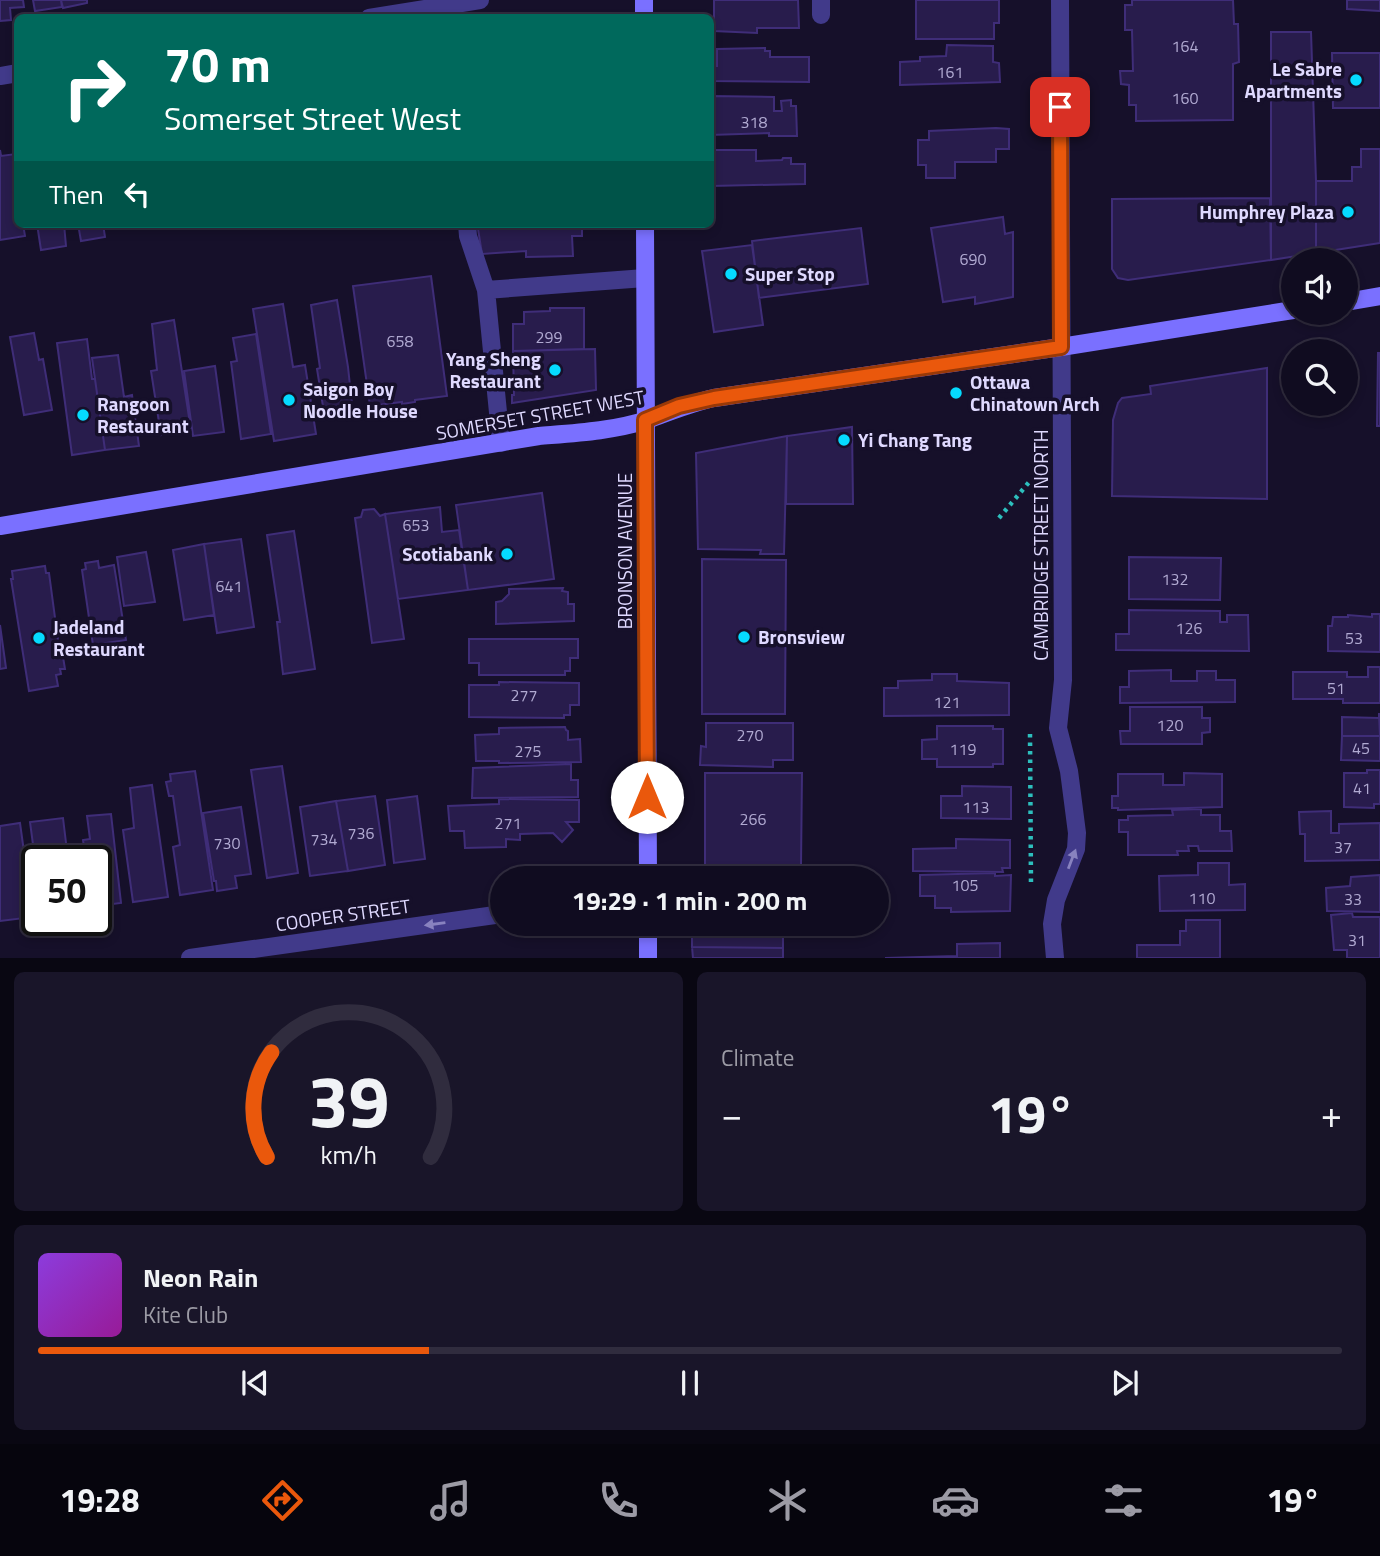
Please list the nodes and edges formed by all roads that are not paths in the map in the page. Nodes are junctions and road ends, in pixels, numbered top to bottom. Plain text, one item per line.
1 (480, 0) edge
2 (1060, 0) edge
3 (394, 14) edge
4 (467, 228) edge
5 (645, 228) edge
6 (645, 278) junction
7 (486, 290) junction
8 (1380, 296) edge
9 (1358, 300) edge
10 (1281, 312) edge
11 (1061, 347) junction
12 (645, 420) junction
13 (501, 443) junction
14 (0, 526) edge
15 (648, 866) edge
16 (490, 916) edge
17 (648, 936) edge
18 (190, 957) edge
19 (648, 957) edge
20 (1055, 957) edge

1 - 3 street
2 - 11 street, CAMBRIDGE STREET NORTH
4 - 7 street
5 - 6 main road, BRONSON AVENUE
6 - 7 street
6 - 12 main road, BRONSON AVENUE
7 - 13 street
8 - 9 main road
10 - 11 main road, SOMERSET STREET WEST
11 - 12 main road, SOMERSET STREET WEST
20 -> 11 street, CAMBRIDGE STREET NORTH
12 - 13 main road, SOMERSET STREET WEST
12 - 15 main road, BRONSON AVENUE
13 - 14 main road, SOMERSET STREET WEST
16 -> 18 street, COOPER STREET
17 - 19 main road

